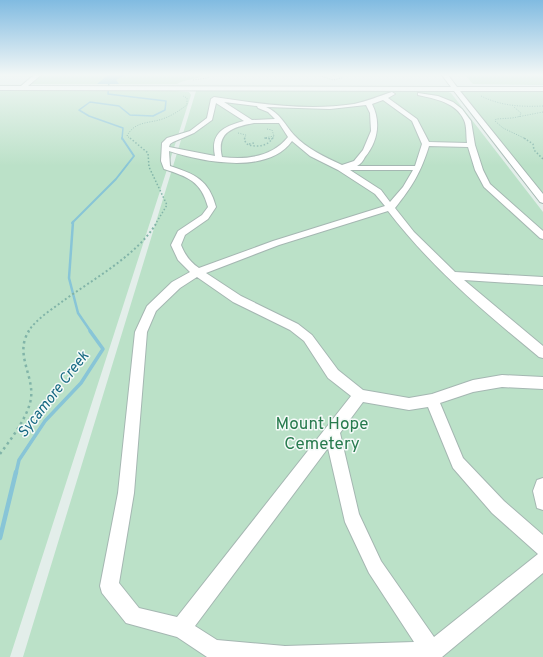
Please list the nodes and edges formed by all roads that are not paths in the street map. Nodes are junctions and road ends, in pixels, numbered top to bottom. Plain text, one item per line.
1 (369, 104) edge
2 (213, 105) edge
3 (223, 105) edge
4 (253, 105) joint
5 (357, 105) edge
6 (393, 105) edge
7 (453, 105) edge
8 (467, 105) edge
9 (249, 121) junction
10 (281, 121) junction
11 (292, 137) junction
12 (426, 144) junction
13 (471, 145) junction
14 (166, 148) junction
15 (219, 159) junction
16 (341, 168) junction
17 (418, 168) junction
18 (543, 200) edge
19 (390, 207) junction
20 (543, 236) edge
21 (198, 272) junction
22 (452, 276) junction
23 (543, 281) edge
24 (543, 352) edge
25 (543, 383) edge
26 (360, 395) junction
27 (432, 400) junction
28 (332, 432) junction
29 (543, 486) edge
30 (543, 502) edge
31 (543, 547) edge
32 (543, 561) edge
33 (181, 628) junction
34 (431, 655) edge
35 (285, 656) edge

1 - 16 street
2 - 14 street
3 - 9 street
4 - 5 street
4 - 10 street
6 - 12 street
7 - 13 street
8 - 18 street
9 - 10 street
9 - 15 street
10 - 11 street
11 - 15 street
11 - 16 street
12 - 13 street
12 - 17 street
13 - 20 street
14 - 15 street
14 - 21 street
16 - 17 street
16 - 19 street
17 - 19 street
19 - 21 street
19 - 22 street
21 - 26 street
21 - 33 street
22 - 23 street
22 - 24 street
25 - 27 street
26 - 27 street
26 - 28 street
27 - 31 street
28 - 33 street
28 - 34 street
29 - 30 street
32 - 34 street
33 - 35 street
34 - 35 street

